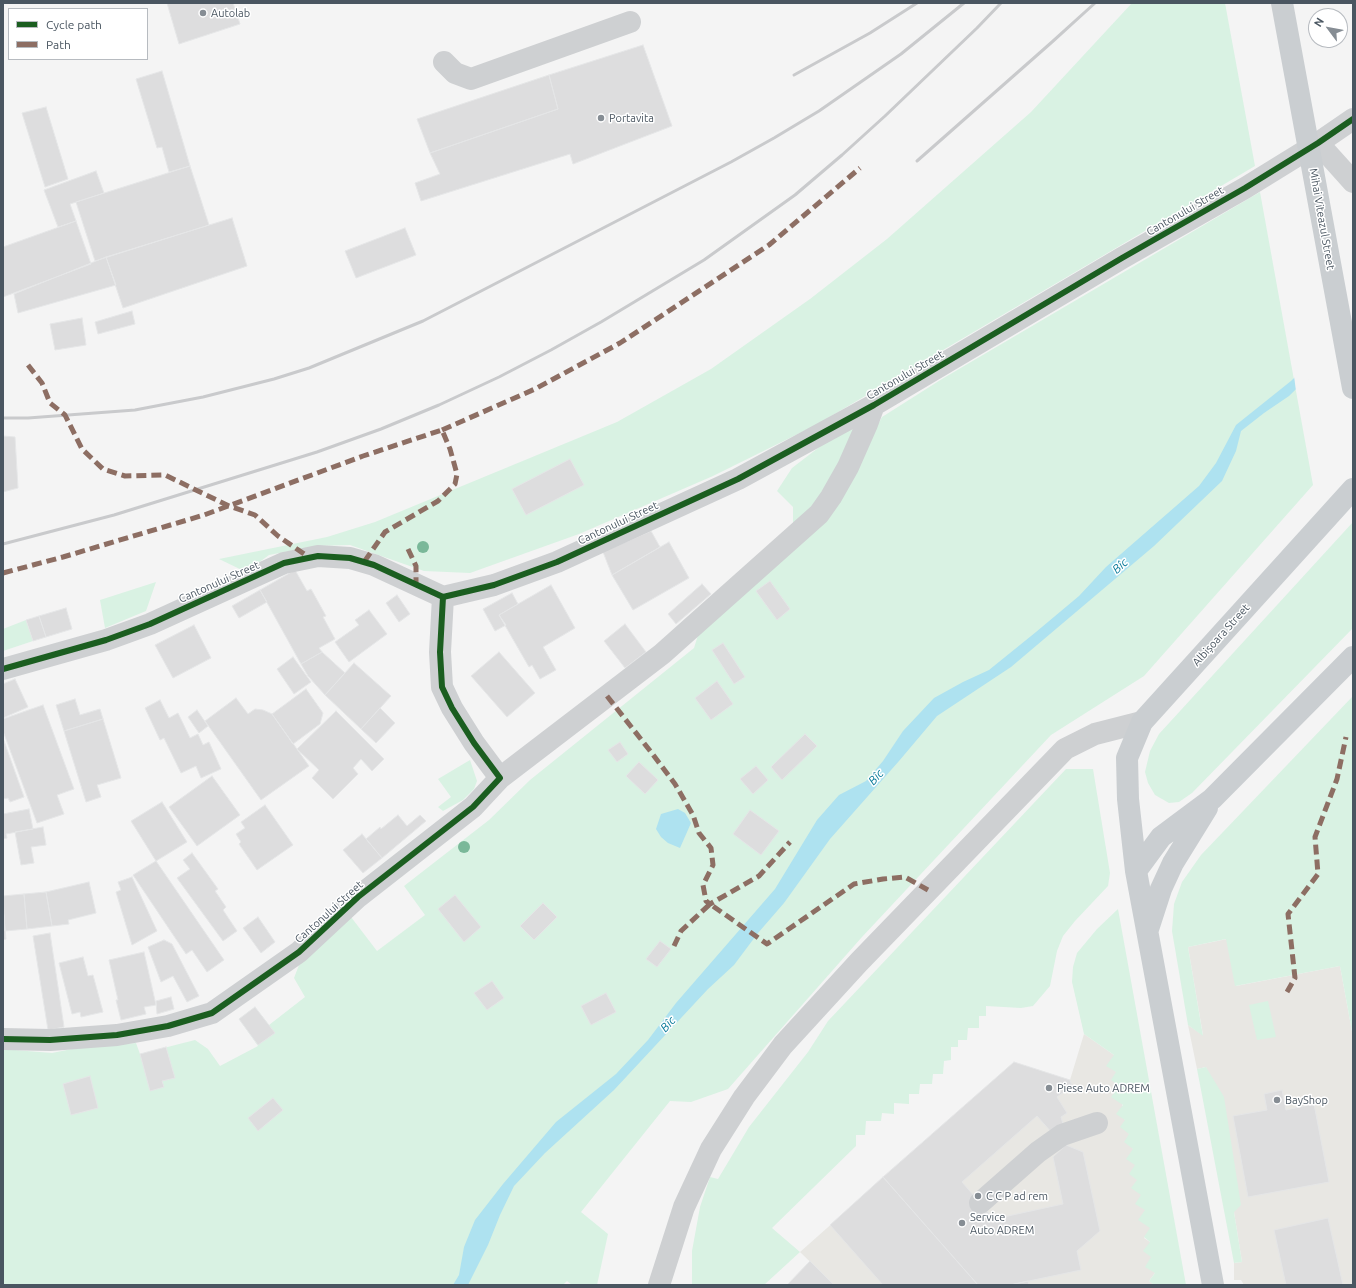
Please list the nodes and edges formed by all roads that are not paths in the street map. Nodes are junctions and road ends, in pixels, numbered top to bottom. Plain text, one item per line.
1 (1282, 3) edge
2 (630, 22) dead end
3 (444, 62) dead end
4 (1353, 119) edge
5 (1318, 143) junction
6 (1353, 182) edge
7 (1353, 388) edge
8 (874, 405) junction
9 (1353, 489) edge
10 (442, 597) junction
11 (1353, 658) edge
12 (3, 669) edge
13 (1142, 722) junction
14 (500, 778) junction
15 (1212, 799) junction
16 (1136, 871) junction
17 (1148, 931) junction
18 (3, 1039) edge
19 (1097, 1122) dead end
20 (980, 1203) dead end
21 (659, 1285) edge
22 (1213, 1285) edge

1 - 7 main road, Mihai Viteazul Street, bridge
2 - 3 street
4 - 5 street, Cantonului Street
5 - 6 street
5 - 8 street, Cantonului Street
8 - 10 street, Cantonului Street
8 - 14 street, Cantonului Street
9 - 13 main road, Albișoara Street
10 - 12 street, Cantonului Street
10 - 14 street
11 - 15 main road
13 - 16 main road, Albișoara Street
13 - 21 street
14 - 18 street, Cantonului Street
15 - 16 main road
15 - 17 main road
16 - 17 main road, Albișoara Street
17 - 22 main road, Albișoara Street
19 - 20 street

